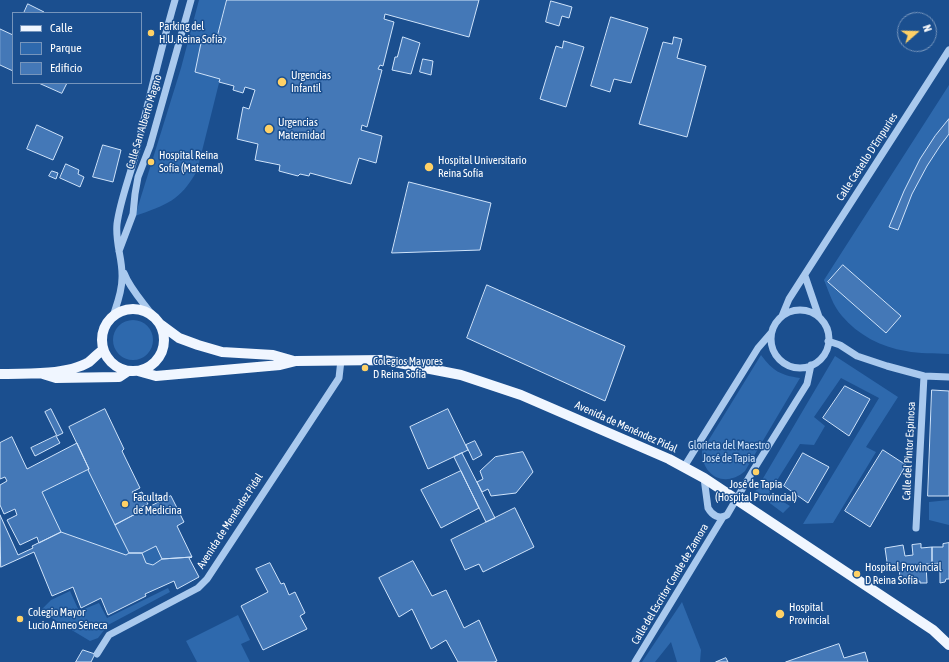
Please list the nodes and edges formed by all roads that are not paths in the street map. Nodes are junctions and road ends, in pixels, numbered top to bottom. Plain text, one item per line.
1 (175, 0) edge
2 (191, 0) edge
3 (949, 50) edge
4 (119, 251) junction
5 (122, 264) junction
6 (805, 276) junction
7 (113, 316) junction
8 (152, 316) junction
9 (782, 316) junction
10 (819, 317) junction
11 (160, 324) junction
12 (771, 333) junction
13 (828, 341) junction
14 (103, 350) junction
15 (341, 360) junction
16 (296, 361) junction
17 (811, 366) junction
18 (133, 371) junction
19 (0, 374) edge
20 (11, 374) junction
21 (41, 374) junction
22 (924, 376) junction
23 (949, 377) edge
24 (0, 380) edge
25 (684, 467) junction
26 (704, 478) junction
27 (736, 500) junction
28 (723, 517) junction
29 (916, 528) dead end
30 (949, 645) edge
31 (97, 654) dead end
32 (635, 662) edge

1 - 4 street, Calle San Alberto Magno
2 - 4 street, Calle San Alberto Magno
3 - 6 street, Calle Castello D'Empuries
4 - 5 street, Calle San Alberto Magno
5 - 7 street, Calle San Alberto Magno
5 - 8 street, Calle San Alberto Magno
6 - 9 street
6 - 10 street
7 - 8 main road
7 - 14 main road
8 - 11 main road
9 - 10 street
9 - 12 street
10 - 13 street
11 - 16 main road, Avenida de Menéndez Pidal
11 - 18 main road
12 - 17 street
12 - 25 street
13 - 17 street
13 - 22 street
14 - 18 main road
14 - 21 main road
15 - 16 main road, Avenida de Menéndez Pidal
15 - 25 main road, Avenida de Menéndez Pidal
15 - 31 street, Avenida de Menéndez Pidal
16 - 18 main road, Avenida de Menéndez Pidal
17 - 27 street
18 - 21 main road
19 - 20 main road
20 - 21 main road
20 - 24 street
22 - 23 street
22 - 29 street, Calle del Pintor Espinosa
25 - 26 main road, Avenida de Menéndez Pidal
26 - 27 main road, Avenida de Menéndez Pidal
26 - 28 street, Calle del Escritor Conde de Zamora
27 - 28 street, Calle del Escritor Conde de Zamora
27 - 30 main road, Avenida de Menéndez Pidal
28 - 32 street, Calle del Escritor Conde de Zamora

